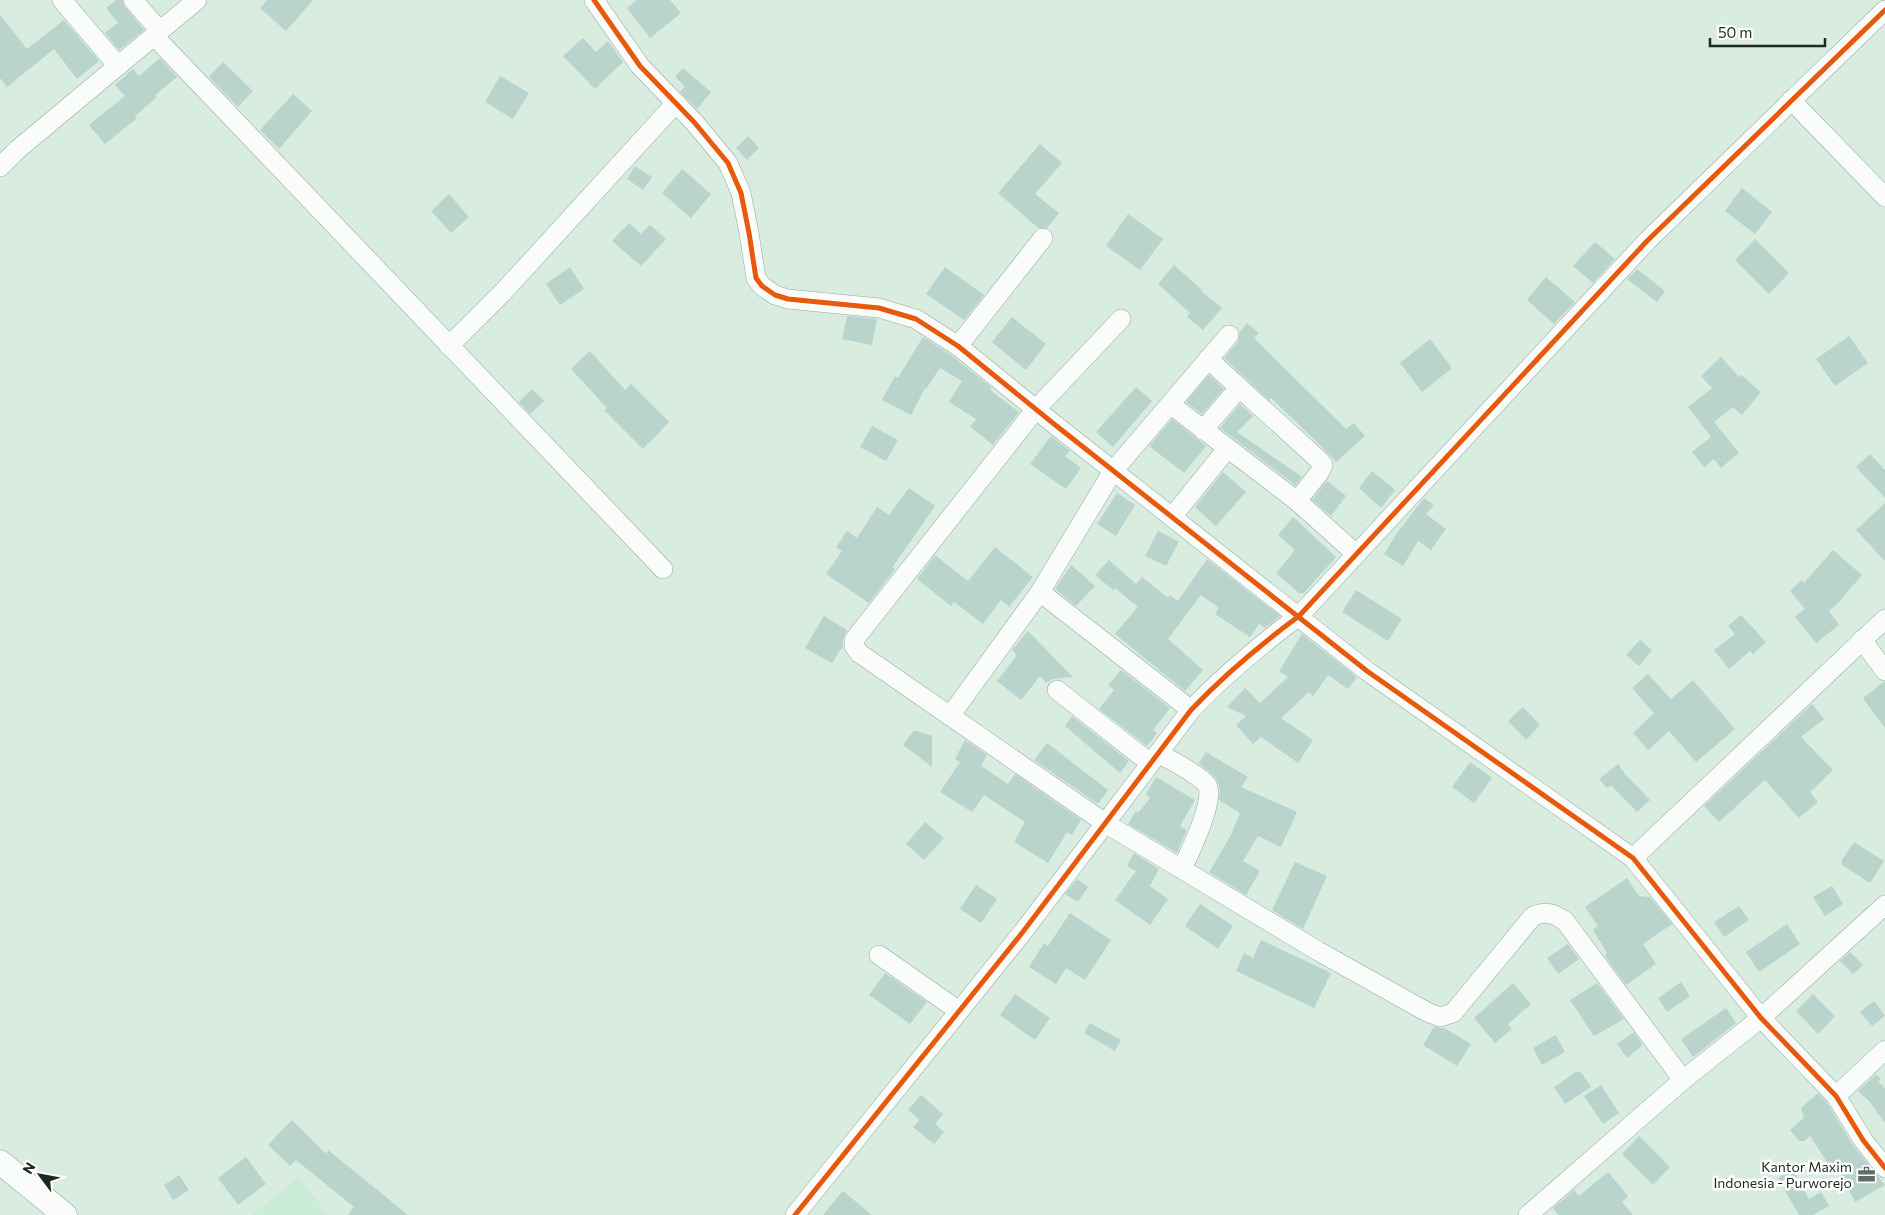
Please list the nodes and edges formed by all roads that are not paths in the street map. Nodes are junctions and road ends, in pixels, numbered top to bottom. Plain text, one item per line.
1 (62, 0) edge
2 (133, 0) edge
3 (197, 0) edge
4 (594, 0) edge
5 (1885, 10) edge
6 (157, 34) junction
7 (118, 66) junction
8 (1791, 100) junction
9 (676, 103) junction
10 (0, 167) edge
11 (1885, 197) edge
12 (1043, 238) dead end
13 (1121, 319) dead end
14 (1229, 335) dead end
15 (449, 346) junction
16 (958, 346) junction
17 (1208, 358) junction
18 (1239, 388) junction
19 (1170, 404) junction
20 (1036, 409) junction
21 (1203, 430) junction
22 (1227, 449) junction
23 (1113, 471) junction
24 (1297, 501) junction
25 (1172, 517) junction
26 (1355, 553) junction
27 (663, 569) dead end
28 (1040, 592) junction
29 (1299, 616) junction
30 (1885, 618) edge
31 (1862, 640) junction
32 (1885, 670) edge
33 (1057, 690) dead end
34 (1191, 710) junction
35 (950, 716) junction
36 (1154, 758) junction
37 (1105, 823) junction
38 (1633, 858) junction
39 (1182, 869) junction
40 (1885, 905) edge
41 (878, 955) dead end
42 (959, 1011) junction
43 (1761, 1018) junction
44 (1885, 1050) edge
45 (1683, 1080) junction
46 (1836, 1096) junction
47 (0, 1162) edge
48 (1885, 1168) edge
49 (65, 1215) edge
50 (795, 1215) edge
51 (1528, 1215) edge

1 - 7 street
2 - 6 street
3 - 6 street
4 - 9 street
5 - 8 street
6 - 7 street
6 - 15 street
7 - 10 street
8 - 11 street
8 - 26 street
9 - 15 street
9 - 16 street
12 - 16 street
13 - 20 street
14 - 17 street
15 - 27 street
16 - 20 street
17 - 18 street
17 - 19 street
18 - 21 street
18 - 24 street
19 - 21 street
19 - 23 street
20 - 23 street
20 - 35 street
21 - 22 street
22 - 24 street
22 - 25 street
23 - 25 street
23 - 28 street
24 - 26 street
25 - 29 street
26 - 29 street
28 - 34 street
28 - 35 street
29 - 34 street
29 - 38 street
30 - 31 street
31 - 32 street
31 - 38 street
33 - 36 street
34 - 36 street
35 - 37 street
36 - 37 street
36 - 39 street
37 - 39 street
37 - 42 street
38 - 43 street
39 - 45 street
40 - 43 street
41 - 42 street
42 - 50 street
43 - 45 street
43 - 46 street
44 - 46 street
45 - 51 street
46 - 48 street
47 - 49 main road

